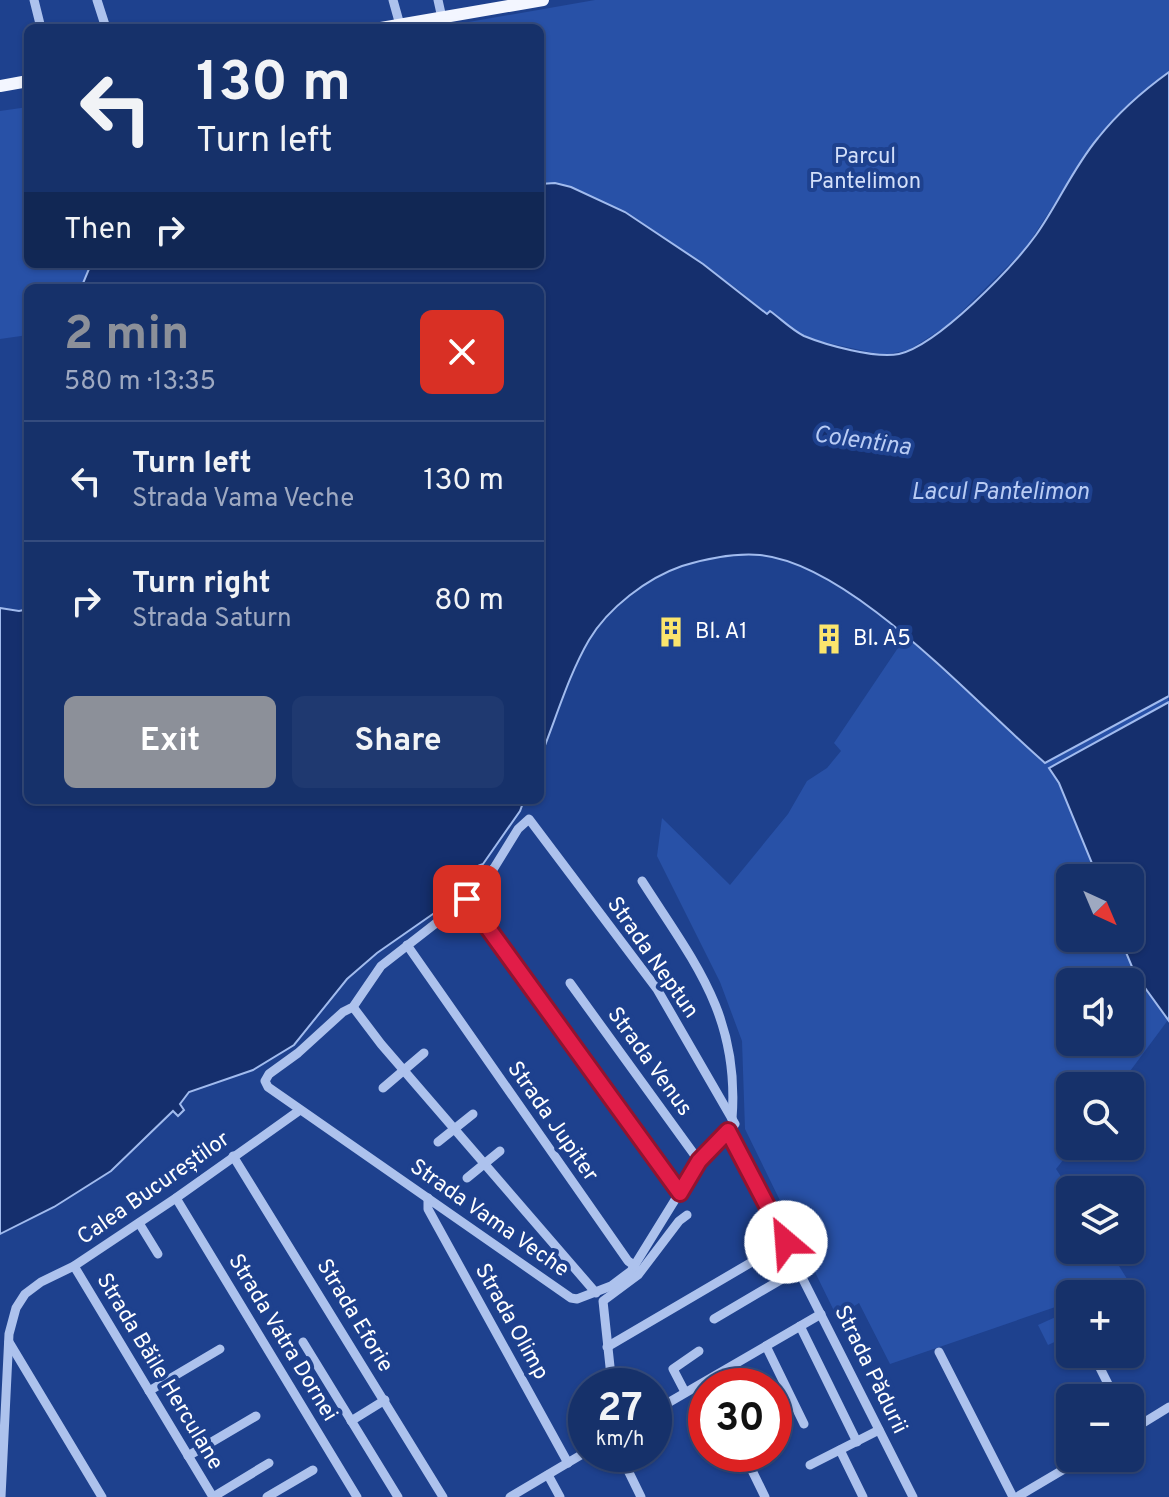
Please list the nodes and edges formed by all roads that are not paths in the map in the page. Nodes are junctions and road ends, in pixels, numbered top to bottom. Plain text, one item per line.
1 (34, 0) edge
2 (97, 0) edge
3 (393, 0) edge
4 (438, 0) edge
5 (536, 1) edge
6 (488, 5) edge
7 (442, 18) junction
8 (40, 24) edge
9 (105, 24) edge
10 (400, 24) edge
11 (406, 24) edge
12 (24, 82) edge
13 (0, 86) edge
14 (642, 881) dead end
15 (467, 899) junction
16 (407, 945) junction
17 (570, 983) dead end
18 (353, 1007) junction
19 (424, 1053) dead end
20 (403, 1071) junction
21 (383, 1088) dead end
22 (300, 1110) junction
23 (473, 1114) dead end
24 (732, 1125) junction
25 (454, 1129) junction
26 (438, 1142) dead end
27 (500, 1151) dead end
28 (233, 1156) junction
29 (699, 1161) junction
30 (484, 1164) junction
31 (467, 1178) dead end
32 (680, 1193) junction
33 (176, 1198) junction
34 (428, 1198) junction
35 (687, 1215) dead end
36 (139, 1223) junction
37 (786, 1242) junction
38 (158, 1254) dead end
39 (74, 1266) junction
40 (635, 1266) junction
41 (799, 1269) junction
42 (596, 1293) junction
43 (821, 1314) junction
44 (714, 1319) dead end
45 (800, 1326) junction
46 (8, 1341) junction
47 (303, 1342) dead end
48 (766, 1346) junction
49 (607, 1347) junction
50 (220, 1349) dead end
51 (699, 1351) dead end
52 (939, 1352) dead end
53 (610, 1368) edge
54 (732, 1368) edge
55 (149, 1391) junction
56 (688, 1391) edge
57 (685, 1392) junction
58 (385, 1400) junction
59 (672, 1400) edge
60 (1169, 1407) edge
61 (256, 1416) dead end
62 (351, 1421) junction
63 (1144, 1421) edge
64 (804, 1424) dead end
65 (879, 1430) junction
66 (857, 1442) junction
67 (840, 1450) junction
68 (188, 1456) junction
69 (269, 1463) dead end
70 (568, 1463) joint
71 (810, 1465) dead end
72 (313, 1470) dead end
73 (629, 1472) edge
74 (753, 1472) edge
75 (1059, 1472) edge
76 (548, 1475) junction
77 (1, 1476) edge
78 (1, 1497) edge
79 (102, 1497) edge
80 (213, 1497) edge
81 (267, 1497) edge
82 (357, 1497) edge
83 (398, 1497) edge
84 (443, 1497) edge
85 (510, 1497) edge
86 (560, 1497) edge
87 (641, 1497) edge
88 (765, 1497) edge
89 (863, 1497) edge
90 (913, 1497) edge
91 (1015, 1497) edge

1 - 8 street
2 - 9 street
3 - 10 street
4 - 7 street
5 - 6 main road
6 - 7 main road
7 - 11 main road
12 - 13 main road
14 - 24 street, Strada Pădurii
15 - 16 street
15 - 24 street, Strada Neptun
15 - 32 street
16 - 18 street
16 - 40 street, Strada Jupiter
17 - 29 street, Strada Venus
18 - 20 street
18 - 22 street
19 - 20 street
20 - 21 street
20 - 25 street
22 - 28 street, Calea Bucureștilor
22 - 34 street, Strada Vama Veche
23 - 25 street
24 - 29 street
24 - 37 street, Strada Pădurii
25 - 26 street
25 - 30 street
27 - 30 street
28 - 33 street, Calea Bucureștilor
28 - 58 street, Strada Eforie
29 - 32 street
30 - 31 street
30 - 42 street
32 - 40 street
33 - 36 street, Calea Bucureștilor
33 - 82 street, Strada Vatra Dornei
34 - 42 street, Strada Vama Veche
34 - 70 street, Strada Olimp
35 - 49 street
36 - 38 street
36 - 39 street, Calea Bucureștilor
37 - 41 street, Strada Pădurii
37 - 49 street
39 - 46 street, Calea Bucureștilor
39 - 55 street, Strada Băile Herculane
40 - 42 street
41 - 43 street, Strada Pădurii
41 - 44 street
43 - 45 street
43 - 65 street, Strada Pădurii
45 - 48 street
45 - 66 street
46 - 77 street, Calea Bucureștilor
46 - 79 street
47 - 62 street
48 - 54 street
48 - 64 street
49 - 53 street
50 - 55 street
51 - 57 street
52 - 91 street
55 - 68 street, Strada Băile Herculane
56 - 57 street
57 - 59 street
58 - 62 street
58 - 84 street, Strada Eforie
60 - 63 street
61 - 68 street
62 - 83 street
65 - 66 street
65 - 90 street, Strada Pădurii
66 - 67 street
67 - 71 street
67 - 89 street
68 - 80 street, Strada Băile Herculane
69 - 80 street
70 - 76 street
72 - 81 street
73 - 87 street
74 - 88 street
75 - 91 street
76 - 85 street
76 - 86 street
77 - 78 street, Calea Bucureștilor

